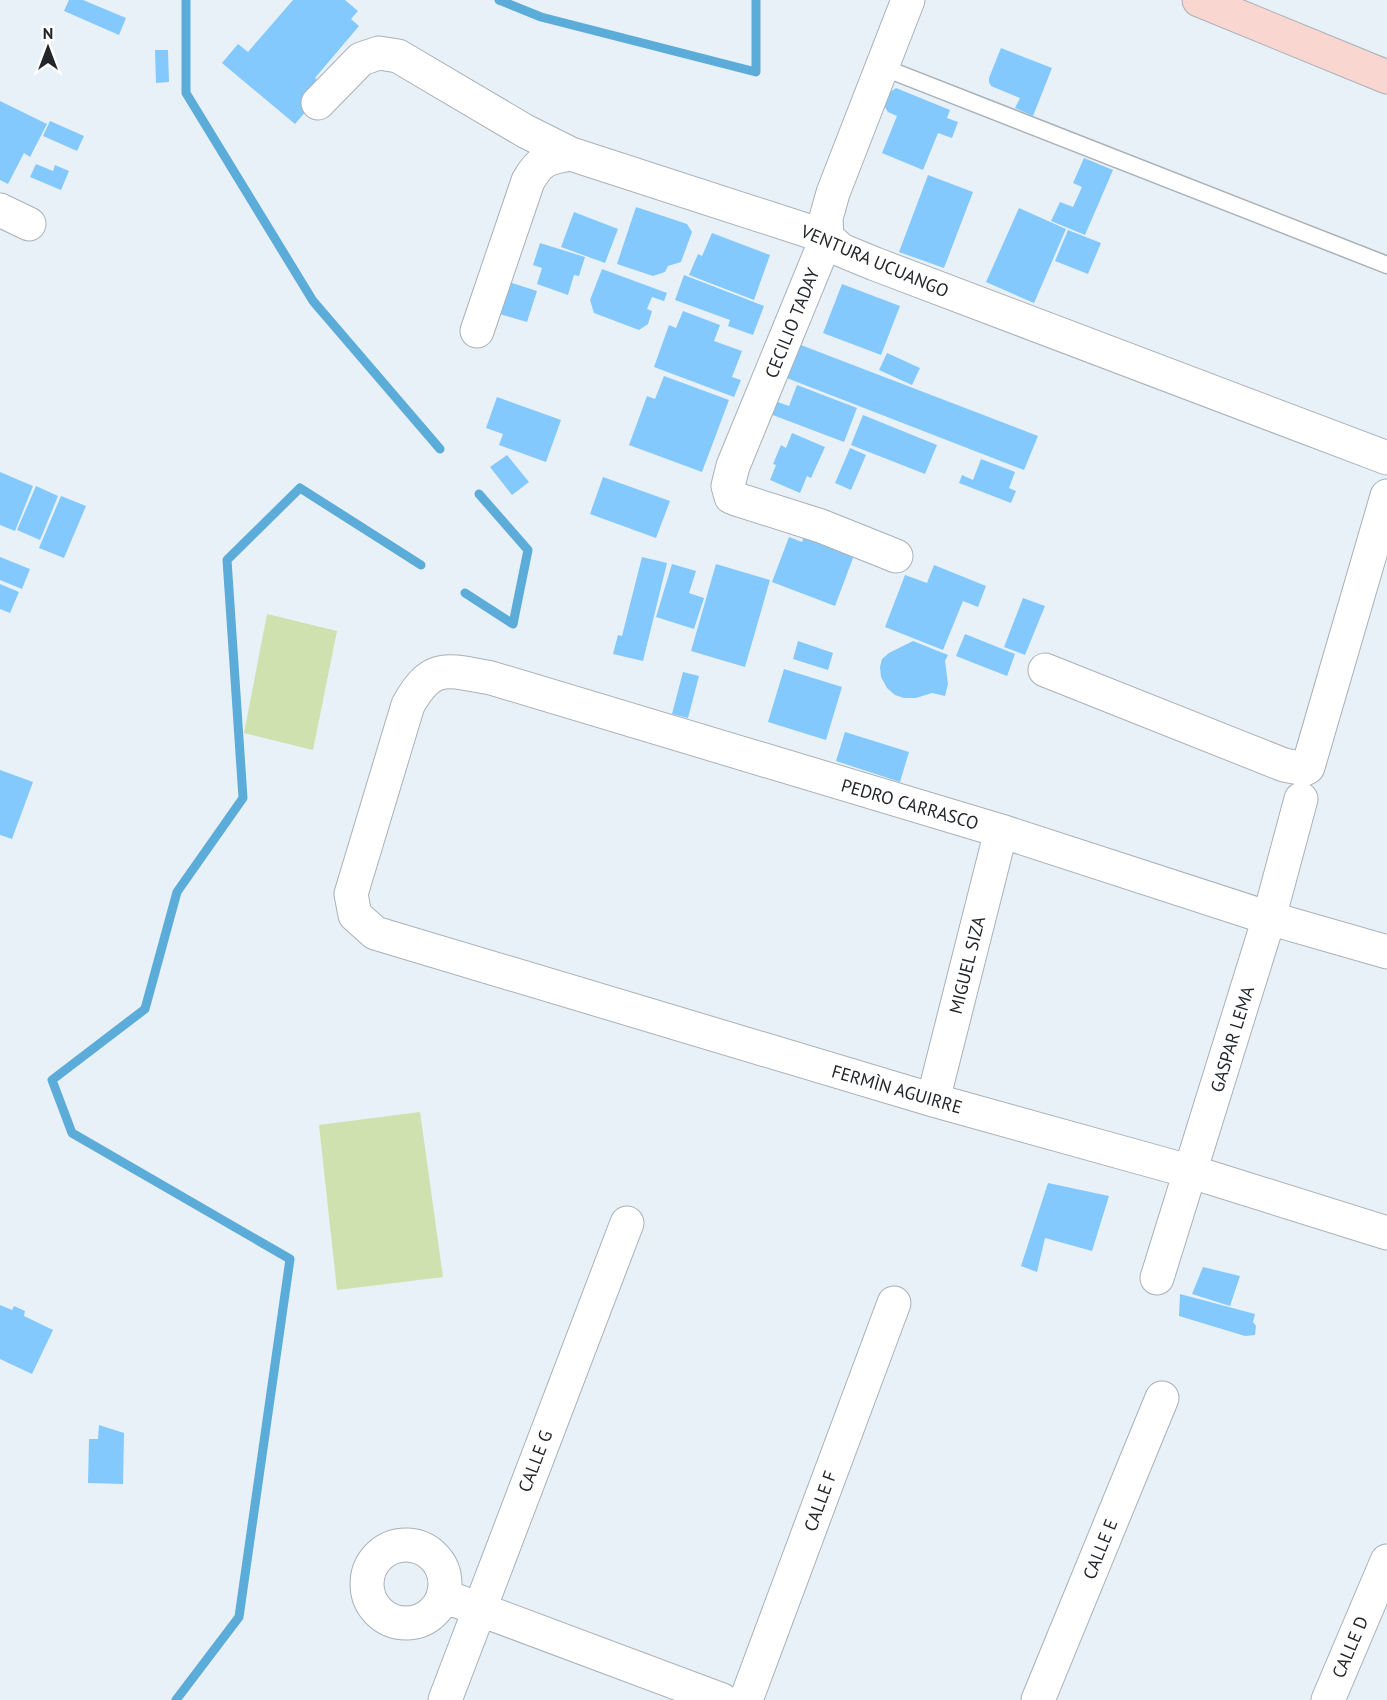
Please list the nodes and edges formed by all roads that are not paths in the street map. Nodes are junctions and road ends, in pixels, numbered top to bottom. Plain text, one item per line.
1 (908, 0) edge
2 (1199, 0) edge
3 (882, 67) junction
4 (1387, 77) edge
5 (318, 104) dead end
6 (571, 154) junction
7 (0, 210) edge
8 (29, 224) dead end
9 (827, 237) junction
10 (1387, 265) edge
11 (477, 331) dead end
12 (1387, 458) edge
13 (1387, 496) edge
14 (896, 556) dead end
15 (1045, 670) dead end
16 (430, 677) joint
17 (1301, 799) dead end
18 (1001, 831) junction
19 (1269, 918) junction
20 (1387, 952) edge
21 (933, 1100) junction
22 (1192, 1172) junction
23 (627, 1223) dead end
24 (1387, 1233) edge
25 (1157, 1278) dead end
26 (894, 1303) dead end
27 (1162, 1398) dead end
28 (1387, 1561) edge
29 (444, 1596) dead end
30 (479, 1608) junction
31 (445, 1700) edge
32 (722, 1700) edge
33 (746, 1700) edge
34 (1038, 1700) edge
35 (1328, 1700) edge

1 - 3 street, CECILIO TADAY
2 - 4 street
3 - 9 street, CECILIO TADAY
3 - 10 lane
5 - 6 street, VENTURA UCUANGO
6 - 9 street, VENTURA UCUANGO
6 - 11 street
7 - 8 street
9 - 12 street, VENTURA UCUANGO
9 - 14 street, CECILIO TADAY
13 - 15 street
16 - 18 street, PEDRO CARRASCO
16 - 21 street, FERMÌN AGUIRRE
17 - 19 street, GASPAR LEMA
18 - 19 street, PEDRO CARRASCO
18 - 21 street, MIGUEL SIZA
19 - 20 street, PEDRO CARRASCO
19 - 22 street, GASPAR LEMA
21 - 22 street, FERMÌN AGUIRRE
22 - 24 street, FERMÌN AGUIRRE
22 - 25 street, GASPAR LEMA
23 - 30 street, CALLE G
26 - 33 street, CALLE F
27 - 34 street, CALLE E
28 - 35 street, CALLE D
29 - 30 street
30 - 31 street, CALLE G
30 - 32 street

